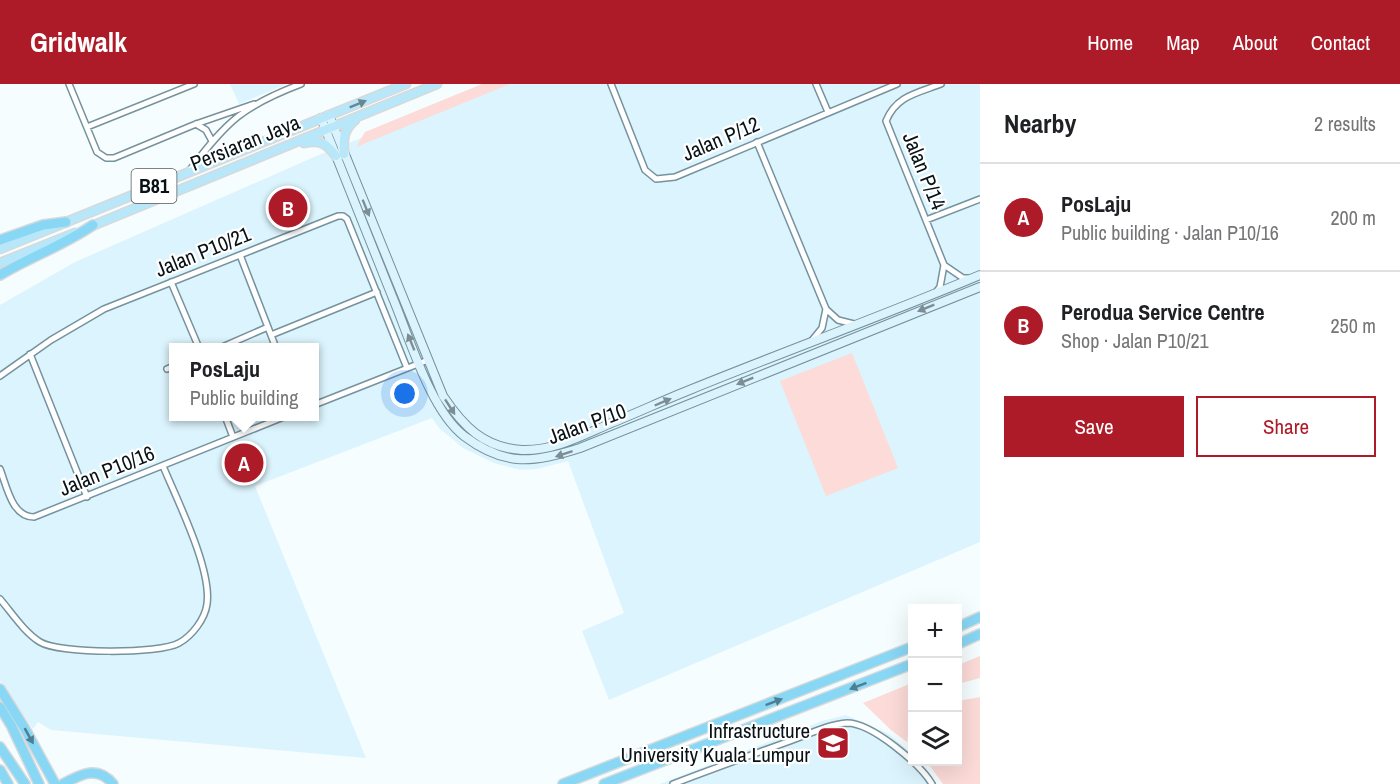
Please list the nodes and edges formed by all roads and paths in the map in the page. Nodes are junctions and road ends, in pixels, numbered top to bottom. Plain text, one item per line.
1 (69, 84) edge
2 (194, 84) edge
3 (301, 84) edge
4 (406, 84) edge
5 (437, 84) edge
6 (611, 84) edge
7 (816, 84) edge
8 (897, 84) edge
9 (941, 84) edge
10 (393, 87) edge
11 (254, 104) junction
12 (828, 112) junction
13 (362, 114) junction
14 (325, 117) junction
15 (196, 124) junction
16 (87, 127) junction
17 (330, 128) junction
18 (212, 141) junction
19 (757, 142) junction
20 (340, 155) junction
21 (252, 160) junction
22 (189, 172) junction
23 (980, 199) edge
24 (926, 220) junction
25 (66, 222) junction
26 (93, 225) junction
27 (0, 240) edge
28 (0, 249) edge
29 (240, 255) junction
30 (0, 263) edge
31 (944, 265) junction
32 (0, 276) edge
33 (978, 276) edge
34 (171, 282) junction
35 (980, 287) edge
36 (377, 292) junction
37 (933, 295) junction
38 (826, 309) junction
39 (854, 324) junction
40 (268, 327) junction
41 (272, 335) junction
42 (810, 342) junction
43 (196, 343) edge
44 (231, 343) edge
45 (274, 343) edge
46 (30, 354) junction
47 (428, 360) junction
48 (419, 363) junction
49 (407, 368) junction
50 (0, 376) edge
51 (319, 403) edge
52 (227, 421) edge
53 (275, 421) edge
54 (233, 437) junction
55 (163, 466) junction
56 (0, 469) edge
57 (87, 497) junction
58 (0, 599) edge
59 (980, 616) edge
60 (962, 625) edge
61 (980, 634) edge
62 (962, 642) edge
63 (908, 648) edge
64 (908, 666) edge
65 (0, 689) edge
66 (0, 707) edge
67 (0, 747) edge
68 (0, 770) edge
69 (8, 784) edge
70 (25, 784) edge
71 (39, 784) edge
72 (55, 784) edge
73 (63, 784) edge
74 (113, 784) edge
75 (563, 784) edge
76 (604, 784) edge
77 (673, 784) edge
78 (932, 784) edge

1 - 16 street
2 - 16 street
3 - 11 street
4 - 10 main road, Persiaran Jaya / B81
5 - 13 main road, Persiaran Jaya / B81
6 - 19 street, Jalan P/12
7 - 12 street
8 - 12 street, Jalan P/12
9 - 24 street, Jalan P/14
14 -> 10 main road, Persiaran Jaya / B81
11 - 15 street
11 - 18 street
12 - 19 street, Jalan P/12
13 - 17 main road, Persiaran Jaya / B81
13 - 20 main road
14 - 17 street, Jalan P/10
14 - 22 main road, Persiaran Jaya / B81
15 - 16 street
15 - 18 street
17 - 20 street, Jalan P/10
17 - 21 main road, Persiaran Jaya / B81
18 - 22 street
19 - 38 street
20 - 21 main road
20 -> 47 street, Jalan P/10
48 -> 20 street, Jalan P/10
21 - 26 main road, Persiaran Jaya / B81
22 - 25 main road, Persiaran Jaya / B81
23 - 24 street
24 - 31 street, Jalan P/14
25 - 27 highway
25 - 28 main road, Persiaran Jaya / B81
26 - 30 main road, Persiaran Jaya / B81
26 - 32 highway
29 - 34 street, Jalan P10/21
29 - 36 street, Jalan P10/21
29 - 40 street
31 - 33 street
31 - 37 street
33 - 37 street, Jalan P/10
34 - 43 street
34 - 46 street, Jalan P10/21
35 -> 48 street, Jalan P/10
36 - 41 street
36 - 49 street, Jalan P10/21
37 - 39 street, Jalan P/10
38 - 39 street
38 - 42 street
39 - 42 street, Jalan P/10
40 - 41 street
40 - 44 street
41 - 45 street
47 -> 42 street, Jalan P/10
46 - 50 street, Jalan P10/21
46 - 57 street
47 - 48 street
48 - 49 street
49 - 51 street
52 - 54 street
53 - 54 street, Jalan P10/16
54 - 55 street, Jalan P10/16
55 - 57 street, Jalan P10/16
55 - 58 street
56 - 57 street, Jalan P10/16
59 - 60 highway
61 - 62 highway
75 -> 63 highway
64 -> 76 highway
65 -> 72 highway
66 - 71 highway
67 - 70 highway
68 - 69 highway
73 - 74 highway
77 - 78 street

